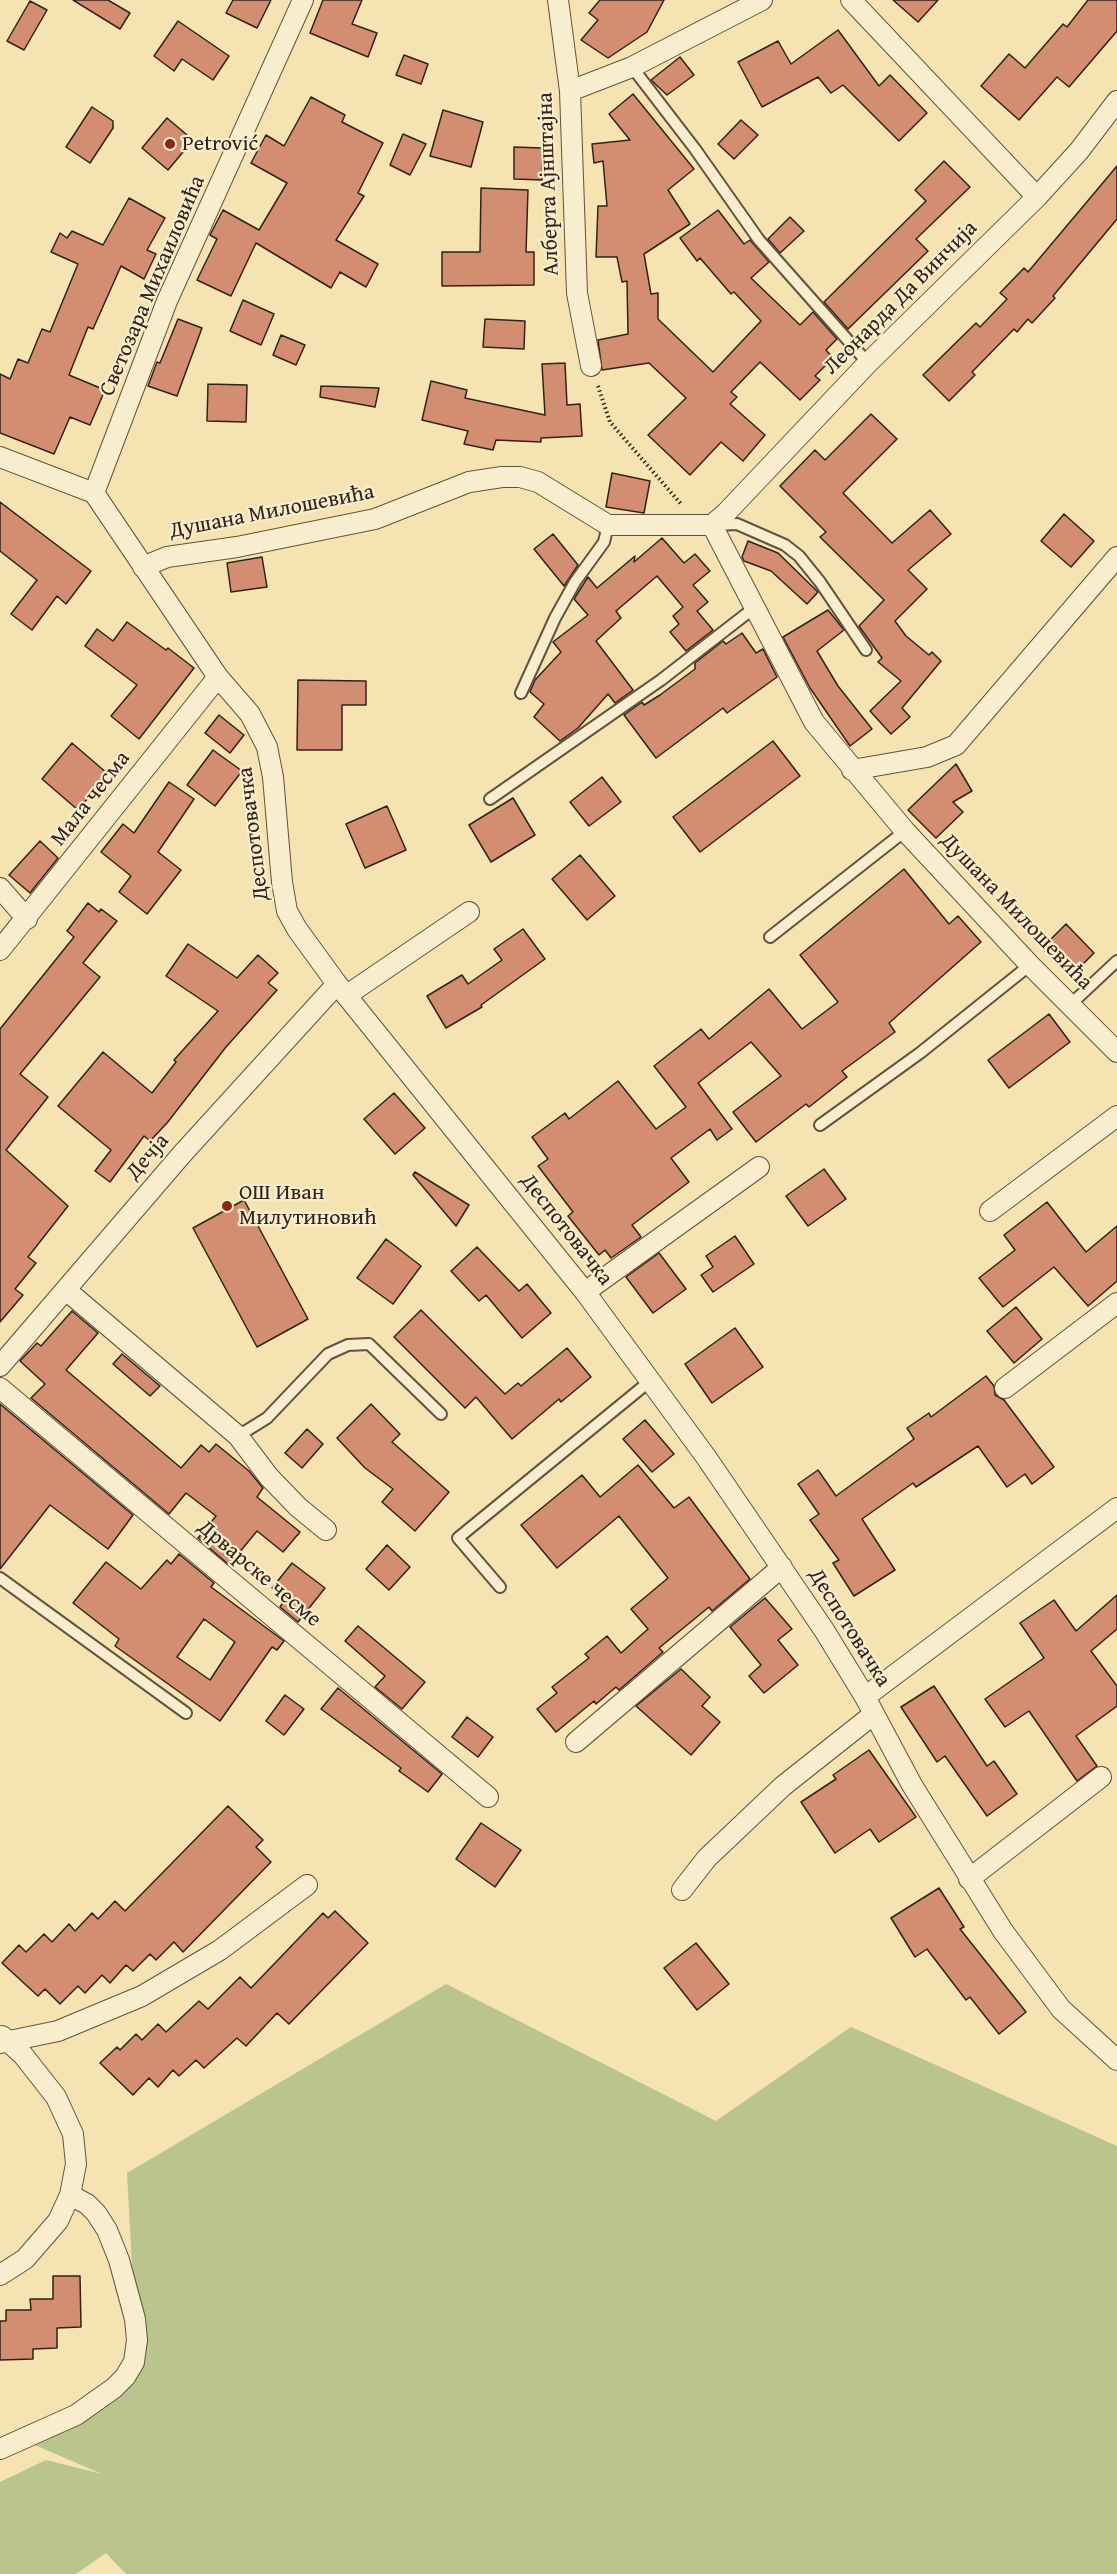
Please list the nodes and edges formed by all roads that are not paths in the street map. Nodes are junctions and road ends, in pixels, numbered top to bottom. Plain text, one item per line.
1 (303, 0) edge
2 (558, 0) edge
3 (762, 0) edge
4 (851, 0) edge
5 (632, 67) junction
6 (570, 92) junction
7 (1117, 101) edge
8 (1037, 197) junction
9 (868, 363) junction
10 (591, 366) road end
11 (0, 457) edge
12 (94, 493) junction
13 (608, 525) junction
14 (712, 525) junction
15 (1117, 557) edge
16 (143, 567) junction
17 (754, 608) junction
18 (866, 650) dead end
19 (218, 677) junction
20 (522, 693) dead end
21 (852, 770) junction
22 (490, 799) dead end
23 (905, 831) junction
24 (0, 888) edge
25 (469, 912) dead end
26 (27, 919) junction
27 (770, 937) dead end
28 (0, 950) edge
29 (1117, 961) edge
30 (1030, 965) junction
31 (342, 990) junction
32 (1071, 1004) junction
33 (1117, 1052) edge
34 (1117, 1116) edge
35 (820, 1125) dead end
36 (759, 1167) dead end
37 (990, 1211) dead end
38 (66, 1290) junction
39 (585, 1292) junction
40 (1117, 1303) edge
41 (0, 1366) edge
42 (650, 1381) junction
43 (0, 1388) edge
44 (1005, 1389) dead end
45 (441, 1414) dead end
46 (238, 1436) junction
47 (1117, 1508) edge
48 (326, 1530) dead end
49 (782, 1567) junction
50 (0, 1578) edge
51 (500, 1587) dead end
52 (870, 1706) junction
53 (186, 1713) dead end
54 (576, 1742) dead end
55 (1101, 1777) dead end
56 (488, 1797) dead end
57 (969, 1879) junction
58 (307, 1885) dead end
59 (682, 1890) dead end
60 (3, 2040) edge
61 (1117, 2060) edge
62 (70, 2195) junction
63 (0, 2275) edge
64 (0, 2449) edge

1 - 12 street, Светозара Михаиловића
2 - 6 street, Алберта Ајнштајна
3 - 5 street
4 - 8 street
5 - 6 street
5 - 9 lane
6 - 10 street, Алберта Ајнштајна
7 - 8 street, Леонарда Да Винчија
8 - 9 street, Леонарда Да Винчија
9 - 14 street, Леонарда Да Винчија
11 - 12 street
12 - 16 street, Деспотовачка
13 - 14 street
13 - 16 street, Душана Милошевића
13 - 20 lane
14 - 17 street, Душана Милошевића
14 - 18 lane
15 - 21 street
16 - 19 street, Деспотовачка
17 - 21 street, Душана Милошевића
17 - 22 lane
19 - 26 street, Мала чесма
19 - 31 street, Деспотовачка
21 - 23 street, Душана Милошевића
23 - 27 lane, Душана Милошевића
23 - 30 street, Душана Милошевића
24 - 26 street
25 - 31 street, Дечја
26 - 28 street, Мала чесма
29 - 32 lane
30 - 32 street, Душана Милошевића
30 - 35 lane
31 - 38 street, Дечја
31 - 39 street, Деспотовачка
32 - 33 street, Душана Милошевића
34 - 37 street
36 - 39 street
38 - 41 street, Дечја
38 - 46 street
39 - 42 street, Деспотовачка
40 - 44 street
42 - 49 street, Деспотовачка
42 - 51 lane
43 - 56 street, Дрварске чесме
45 - 46 lane
46 - 48 street
47 - 52 street
49 - 52 street, Деспотовачка
49 - 54 street
50 - 53 lane
52 - 57 street, Деспотовачка
52 - 59 street
55 - 57 street
57 - 61 street, Деспотовачка
58 - 60 street
60 - 62 street
62 - 63 street
62 - 64 street

